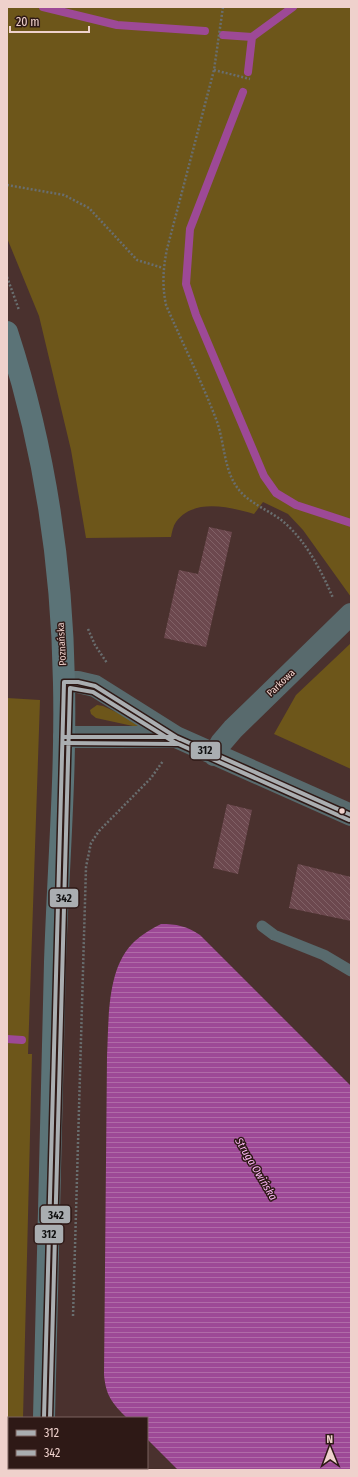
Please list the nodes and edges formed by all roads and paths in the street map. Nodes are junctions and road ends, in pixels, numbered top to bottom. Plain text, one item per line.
1 (223, 7) edge
2 (214, 70) junction
3 (250, 79) dead end
4 (7, 185) edge
5 (163, 268) junction
6 (7, 332) edge
7 (347, 618) edge
8 (64, 682) junction
9 (64, 737) junction
10 (176, 737) junction
11 (214, 755) junction
12 (351, 815) edge
13 (262, 926) dead end
14 (351, 972) edge
15 (73, 1322) dead end
16 (44, 1417) edge

1 - 2 path
2 - 3 path
2 - 5 path
4 - 5 path
5 - 7 path
6 - 8 main road, Poznańska
7 - 11 street, Parkowa
8 - 9 main road, Poznańska
8 - 10 street
9 - 10 street
9 - 16 main road, Poznańska
10 - 11 street
10 - 15 path
11 - 12 street
13 - 14 lane

